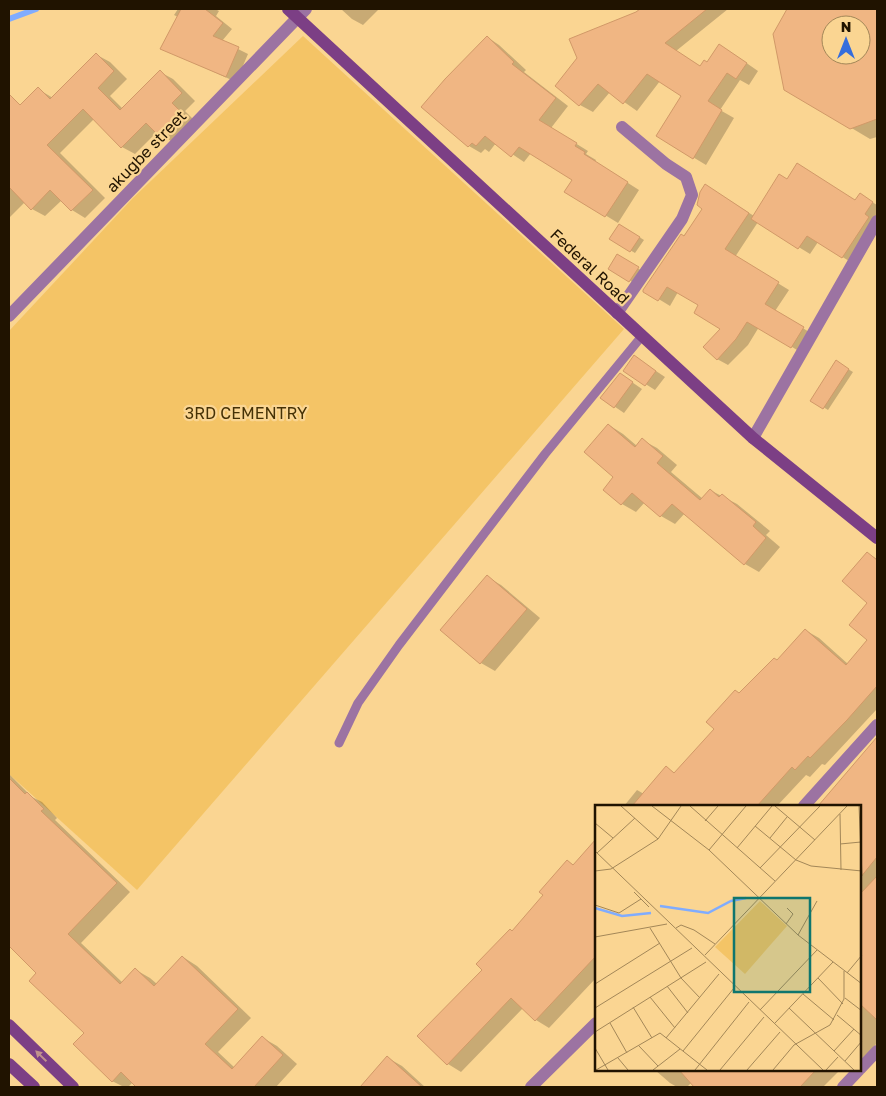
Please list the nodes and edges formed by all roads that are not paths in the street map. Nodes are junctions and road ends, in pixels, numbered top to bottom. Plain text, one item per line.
1 (288, 9) edge
2 (302, 13) edge
3 (622, 127) dead end
4 (877, 221) edge
5 (617, 313) junction
6 (9, 316) edge
7 (642, 336) junction
8 (753, 438) junction
9 (877, 538) edge
10 (877, 724) edge
11 (339, 743) dead end
12 (805, 805) edge
13 (595, 1024) edge
14 (9, 1026) edge
15 (877, 1051) edge
16 (9, 1064) edge
17 (861, 1069) edge
18 (859, 1071) edge
19 (34, 1087) edge
20 (74, 1087) edge
21 (531, 1087) edge
22 (843, 1087) edge

1 - 2 street, Federal Road
2 - 5 street, Federal Road
2 - 6 street, akugbe street
3 - 5 street
4 - 8 street
5 - 7 street, Federal Road
7 - 8 street, Federal Road
7 - 11 lane
8 - 9 street, Federal Road
10 - 12 street
13 - 21 street
20 -> 14 street
15 - 17 street
16 - 19 street
18 - 22 street

